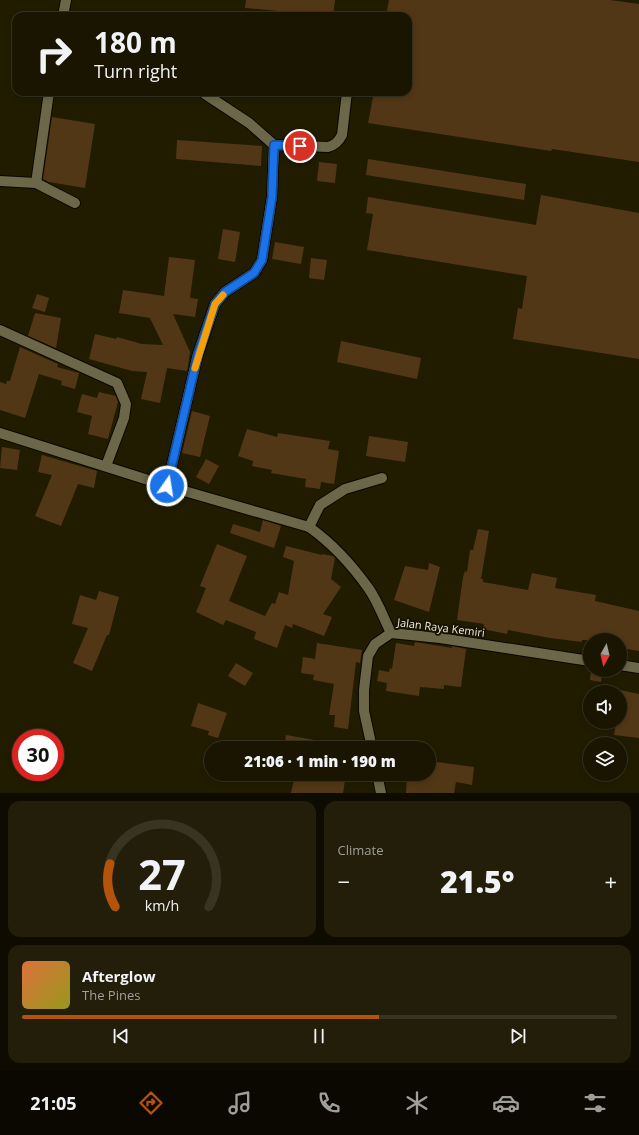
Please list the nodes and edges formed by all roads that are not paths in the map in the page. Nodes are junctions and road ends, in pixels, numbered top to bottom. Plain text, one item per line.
1 (66, 0) edge
2 (64, 12) edge
3 (48, 96) edge
4 (208, 96) edge
5 (347, 96) edge
6 (274, 145) junction
7 (0, 181) edge
8 (36, 183) junction
9 (75, 203) dead end
10 (0, 330) edge
11 (0, 433) edge
12 (106, 466) junction
13 (382, 478) dead end
14 (167, 486) junction
15 (309, 527) junction
16 (391, 633) junction
17 (583, 659) edge
18 (627, 666) edge
19 (639, 668) edge
20 (370, 741) edge
21 (378, 781) edge
22 (381, 793) edge

1 - 2 street
3 - 8 street
4 - 6 street
5 - 6 street
6 - 14 street
7 - 8 street
8 - 9 street
10 - 12 street
11 - 12 street
12 - 14 street
13 - 15 street
14 - 15 street
15 - 16 street
16 - 17 street, Jalan Raya Kemiri
16 - 20 street, Jalan Raya Kemiri
18 - 19 street
21 - 22 street

